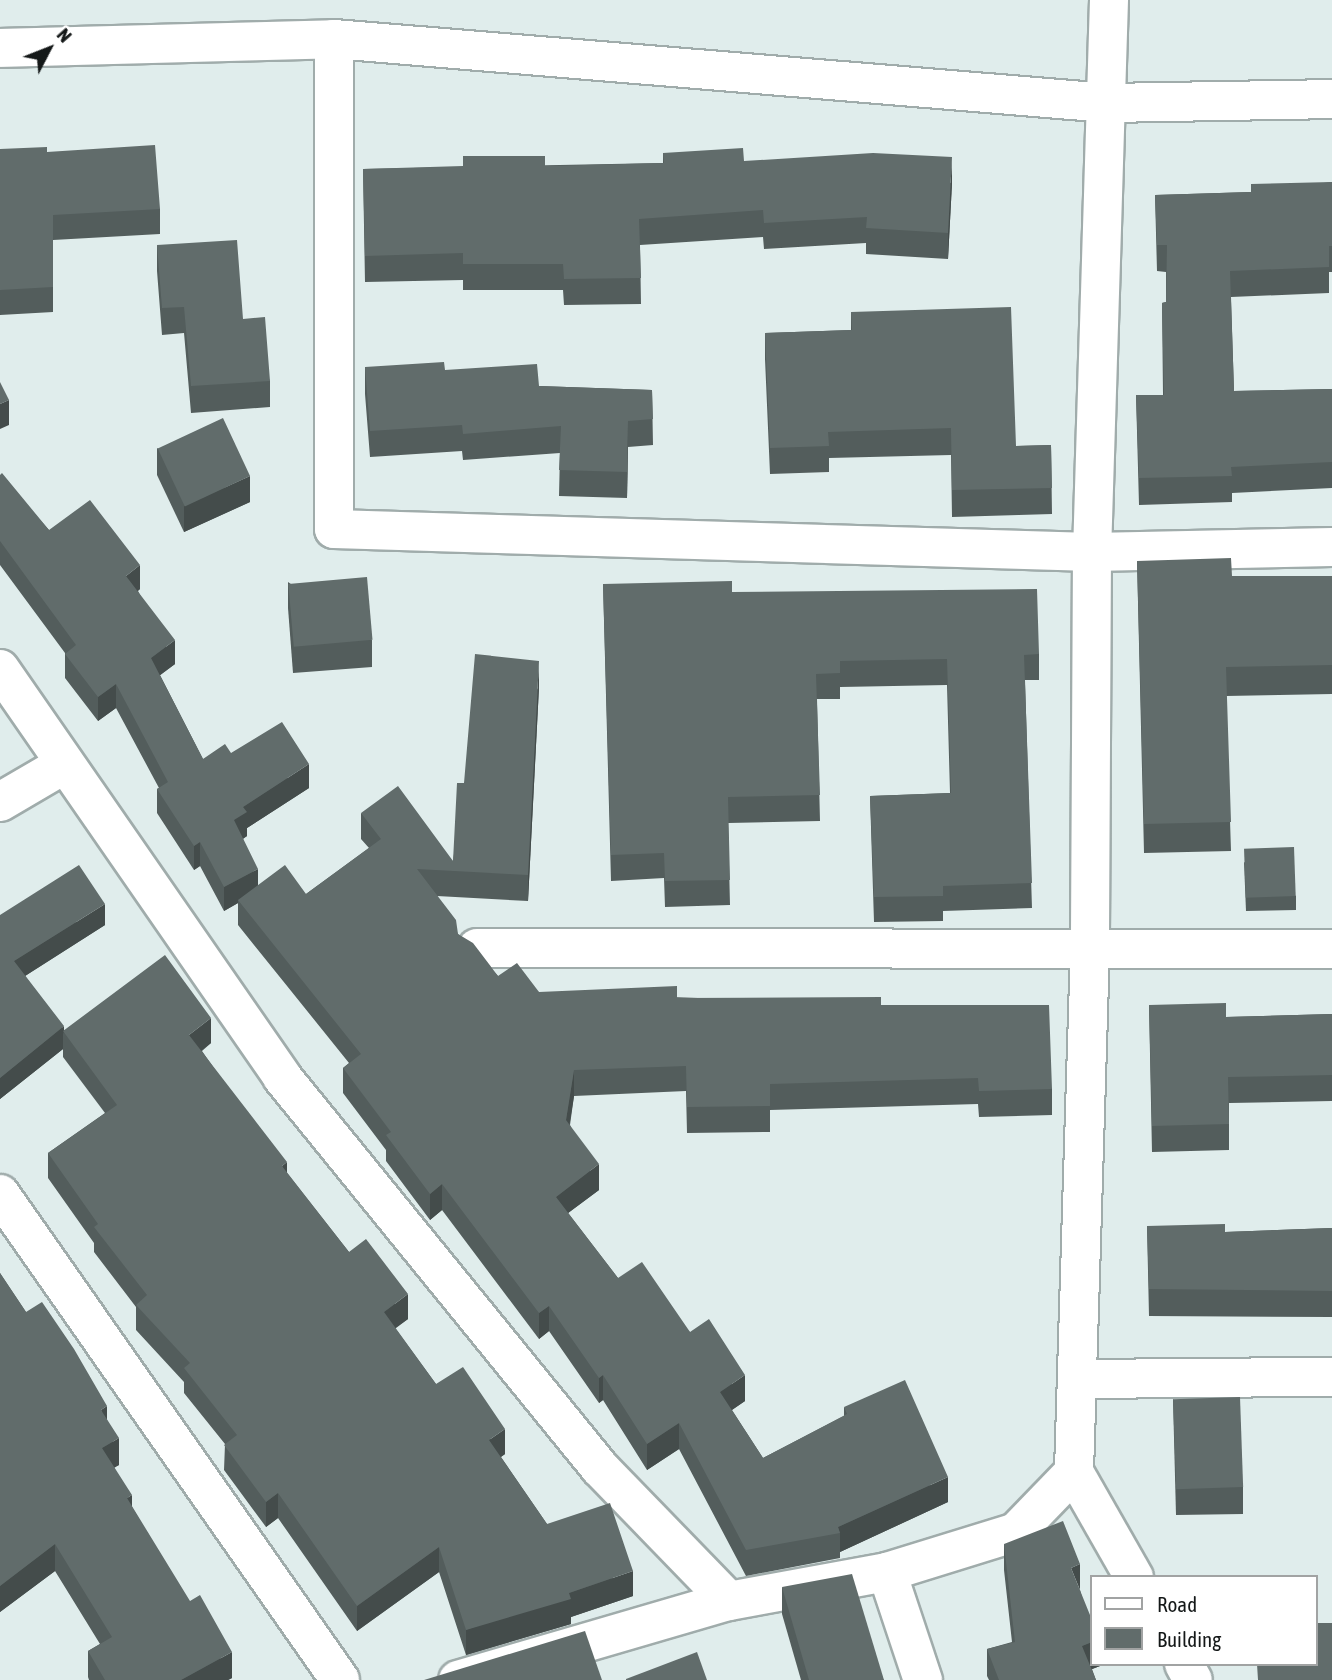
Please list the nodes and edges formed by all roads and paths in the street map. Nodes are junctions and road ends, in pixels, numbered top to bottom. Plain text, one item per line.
1 (1110, 0) edge
2 (334, 39) junction
3 (0, 48) edge
4 (1332, 99) edge
5 (1107, 103) junction
6 (1332, 547) edge
7 (1091, 552) junction
8 (0, 669) edge
9 (65, 764) junction
10 (0, 802) edge
11 (477, 948) edge
12 (1090, 948) junction
13 (1332, 948) edge
14 (0, 1194) edge
15 (1332, 1377) edge
16 (1080, 1379) junction
17 (1074, 1472) junction
18 (887, 1572) junction
19 (1133, 1575) edge
20 (729, 1601) junction
21 (340, 1680) edge
22 (458, 1680) edge
23 (923, 1680) edge

1 - 5 street
2 - 3 street
2 - 5 street
2 - 7 street
4 - 5 street
5 - 7 street
6 - 7 street
7 - 12 street
8 - 9 street
9 - 10 street
9 - 20 street
11 - 12 street
12 - 13 street
12 - 16 street
14 - 21 street
15 - 16 street
16 - 17 street
17 - 18 street
17 - 19 street
18 - 20 street
18 - 23 street
20 - 22 street

